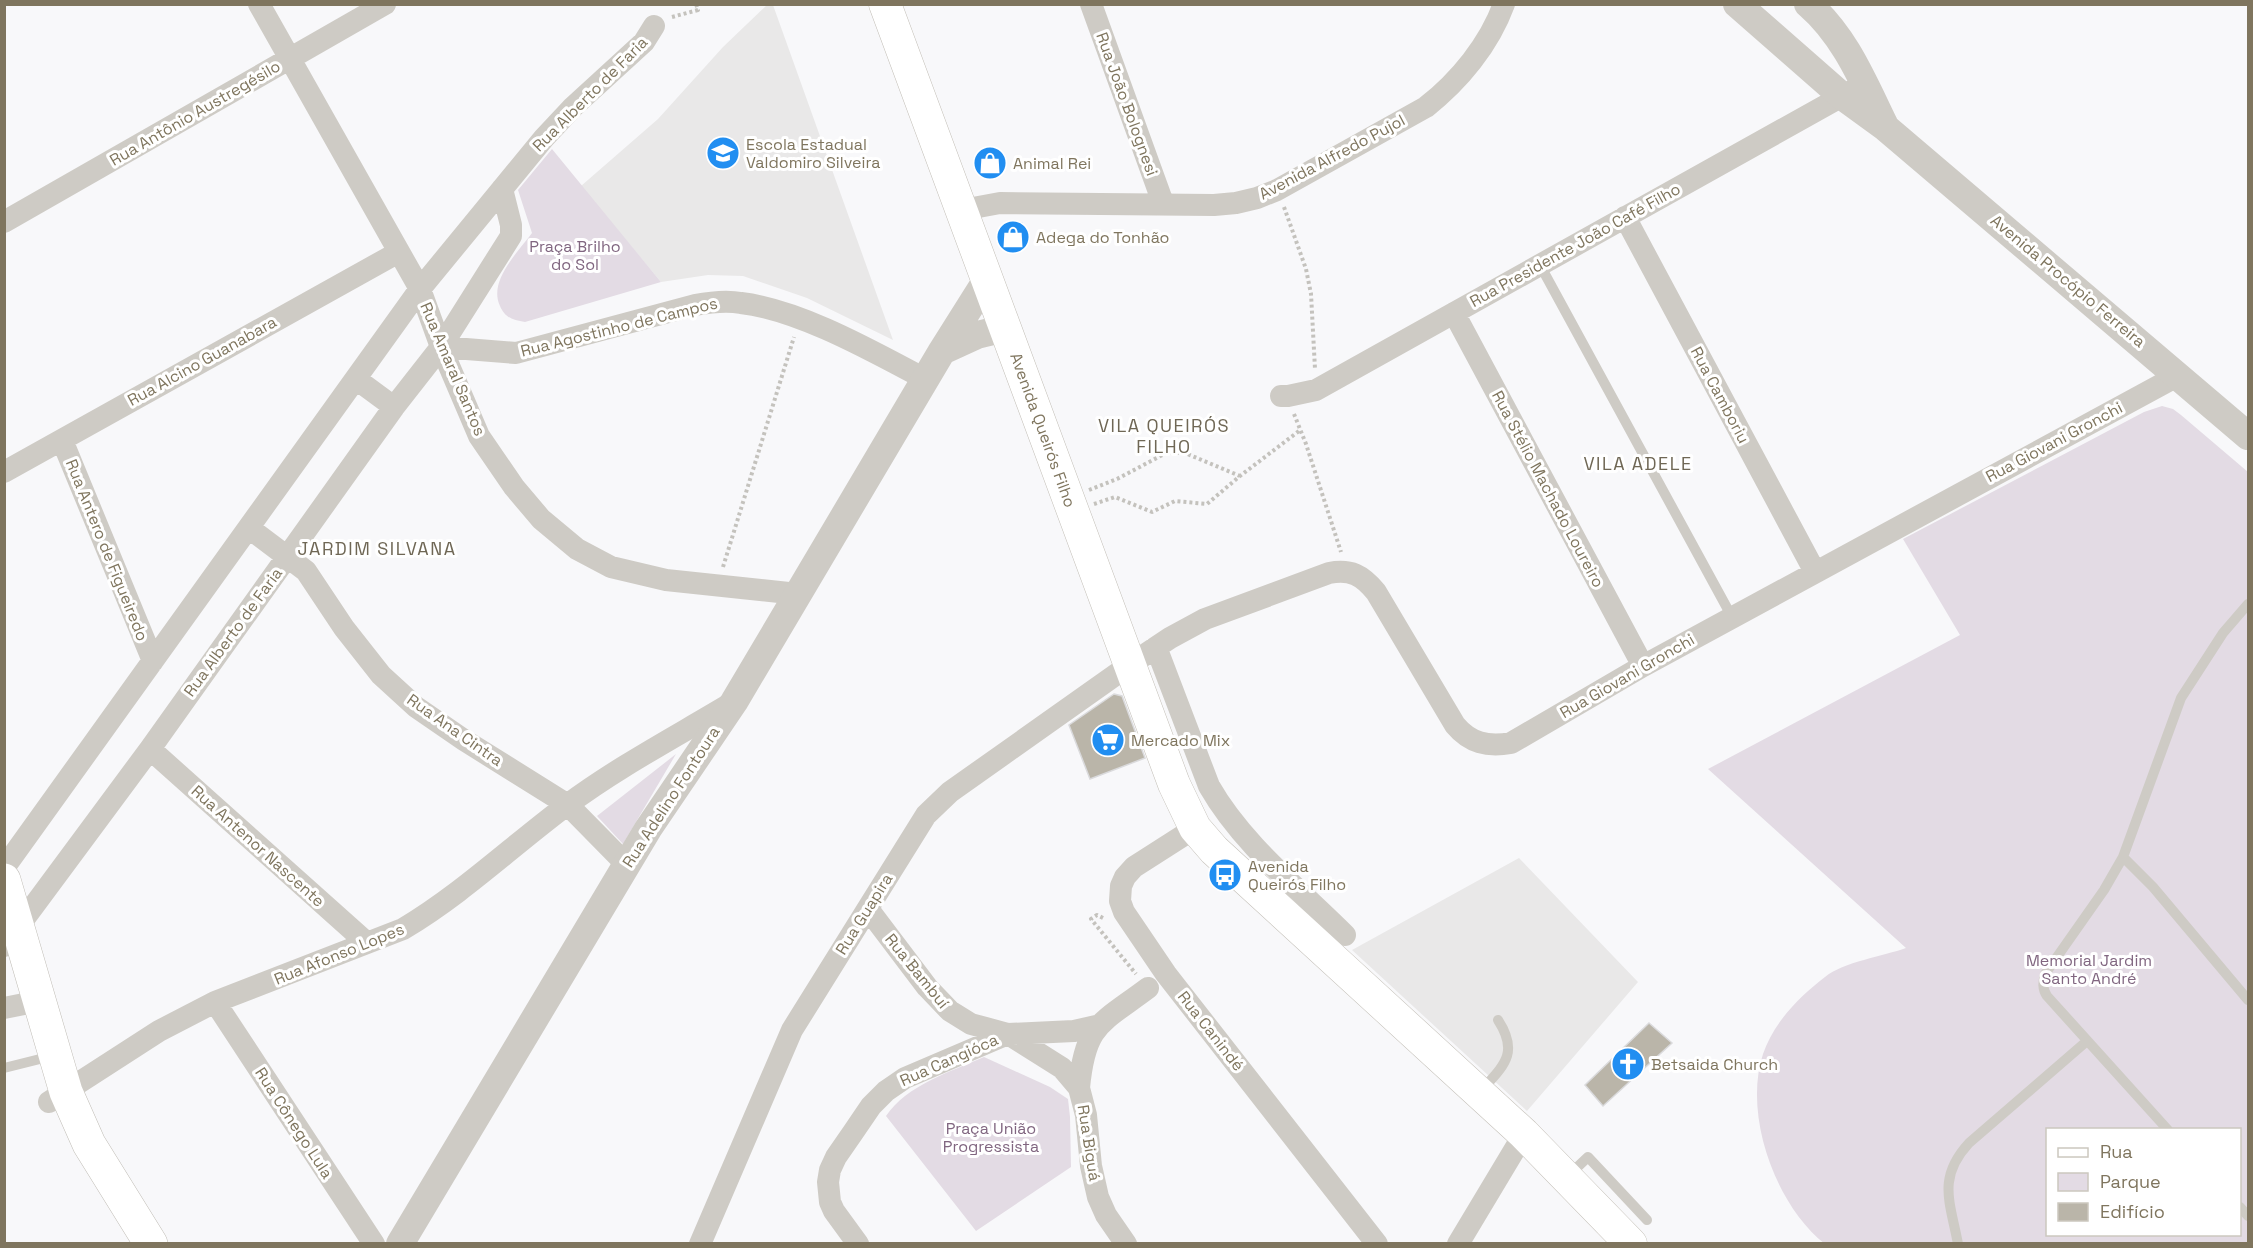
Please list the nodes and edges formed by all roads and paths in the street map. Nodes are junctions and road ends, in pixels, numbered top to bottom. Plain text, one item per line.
1 (259, 4) edge
2 (385, 4) edge
3 (696, 4) edge
4 (885, 4) edge
5 (1091, 4) edge
6 (1504, 4) edge
7 (1737, 4) edge
8 (1808, 4) edge
9 (654, 26) joint
10 (290, 59) junction
11 (1853, 90) junction
12 (502, 189) junction
13 (1277, 190) junction
14 (1164, 203) junction
15 (962, 210) junction
16 (1625, 217) junction
17 (4, 222) edge
18 (399, 252) junction
19 (1540, 265) junction
20 (988, 278) junction
21 (420, 289) junction
22 (1454, 313) junction
23 (800, 319) junction
24 (1006, 328) junction
25 (441, 348) junction
26 (942, 351) junction
27 (2179, 375) junction
28 (357, 379) junction
29 (925, 379) junction
30 (1316, 390) junction
31 (1285, 396) joint
32 (394, 407) junction
33 (1299, 431) junction
34 (2248, 436) edge
35 (62, 440) junction
36 (4, 472) edge
37 (1240, 476) junction
38 (1070, 505) junction
39 (249, 528) junction
40 (1341, 552) dead end
41 (288, 556) junction
42 (1815, 572) junction
43 (717, 586) junction
44 (798, 594) junction
45 (2248, 604) edge
46 (1732, 617) junction
47 (1156, 647) junction
48 (153, 661) junction
49 (1128, 666) junction
50 (1643, 666) junction
51 (734, 702) junction
52 (150, 749) junction
53 (568, 805) junction
54 (1195, 828) junction
55 (2123, 857) junction
56 (627, 865) junction
57 (4, 868) edge
58 (4, 880) edge
59 (868, 909) junction
60 (1124, 912) junction
61 (1345, 935) dead end
62 (9, 942) edge
63 (367, 944) junction
64 (1148, 988) joint
65 (2248, 1000) edge
66 (215, 1002) junction
67 (21, 1005) edge
68 (1498, 1020) dead end
69 (1096, 1026) junction
70 (1008, 1034) junction
71 (2087, 1041) junction
72 (31, 1061) edge
73 (1079, 1088) junction
74 (1480, 1092) junction
75 (57, 1097) junction
76 (2166, 1128) edge
77 (1524, 1134) junction
78 (1639, 1232) edge
79 (126, 1244) edge
80 (151, 1244) edge
81 (374, 1244) edge
82 (400, 1244) edge
83 (700, 1244) edge
84 (858, 1244) edge
85 (1126, 1244) edge
86 (1377, 1244) edge
87 (1458, 1244) edge
88 (1958, 1244) edge

1 - 10 street, Rua Amaral Santos
2 - 10 street, Rua Antônio Austregésilo
3 - 9 path
4 - 15 main road, Avenida Queirós Filho
5 - 14 street, Rua João Bolognesi
6 - 13 street, Avenida Alfredo Pujol
7 - 11 street, Avenida Procópio Ferreira
8 - 11 street, Avenida Procópio Ferreira
9 - 12 street, Rua Alberto de Faria
10 - 17 street, Rua Antônio Austregésilo
10 - 18 street, Rua Amaral Santos
11 - 16 street, Rua Presidente João Café Filho
11 - 27 street, Avenida Procópio Ferreira
12 - 21 street, Rua Alberto de Faria
12 - 25 street, Rua Alberto de Faria
13 - 14 street, Avenida Alfredo Pujol
13 - 30 path
14 - 15 street, Avenida Alfredo Pujol
15 - 20 main road, Avenida Queirós Filho
16 - 19 street, Rua Presidente João Café Filho
16 - 42 street, Rua Camboriu
18 - 21 street, Rua Amaral Santos
18 - 35 street, Rua Alcino Guanabara
19 - 22 street, Rua Presidente João Café Filho
19 - 46 lane
20 - 24 main road, Avenida Queirós Filho
20 - 26 street, Rua Adelino Fontoura
21 - 25 street, Rua Amaral Santos
21 - 28 street, Rua Alberto de Faria
22 - 30 street, Rua Presidente João Café Filho
22 - 50 street, Rua Stélio Machado Loureiro
23 - 25 street, Rua Agostinho de Campos
23 - 29 street, Rua Agostinho de Campos
23 - 43 path
24 - 26 street
24 - 38 main road, Avenida Queirós Filho
25 - 32 street, Rua Alberto de Faria
25 - 43 street, Rua Amaral Santos
26 - 29 street, Rua Adelino Fontoura
27 - 34 street, Avenida Procópio Ferreira
27 - 42 street, Rua Giovani Gronchi
28 - 32 street
28 - 39 street, Rua Alberto de Faria
29 - 44 street, Rua Adelino Fontoura
30 - 31 street, Rua Presidente João Café Filho
31 - 33 path
32 - 41 street, Rua Alberto de Faria
33 - 37 path
33 - 40 path
35 - 36 street, Rua Alcino Guanabara
35 - 48 street, Rua Antero de Figueiredo
37 - 38 path
37 - 38 path
38 - 49 main road, Avenida Queirós Filho
39 - 41 street, Rua Ana Cintra
39 - 48 street, Rua Alberto de Faria
41 - 52 street, Rua Alberto de Faria
41 - 53 street, Rua Ana Cintra
42 - 46 street, Rua Giovani Gronchi
43 - 44 street, Rua Amaral Santos
44 - 51 street, Rua Adelino Fontoura
45 - 55 lane
46 - 50 street, Rua Giovani Gronchi
47 - 49 street, Rua Giovani Gronchi
47 - 50 street, Rua Giovani Gronchi
47 - 61 street
48 - 57 street, Rua Alberto de Faria
49 - 54 main road, Avenida Queirós Filho
49 - 59 street, Rua Guapira
51 - 53 street, Rua Afonso Lopes
51 - 56 street, Rua Adelino Fontoura
52 - 62 street, Rua Alberto de Faria
52 - 63 street, Rua Antenor Nascente
53 - 56 street, Rua Ana Cintra
53 - 63 street, Rua Afonso Lopes
54 - 60 street
54 - 74 main road, Avenida Queirós Filho
55 - 65 lane
55 - 71 lane
56 - 82 street, Rua Adelino Fontoura
58 - 62 main road
59 - 70 street, Rua Bambuí
59 - 83 street, Rua Guapira
60 - 64 path
60 - 86 street, Rua Canindé
62 - 67 main road
63 - 66 street, Rua Afonso Lopes
64 - 69 street, Rua Cangióca
66 - 75 street, Rua Afonso Lopes
66 - 81 street, Rua Cônego Lula
67 - 72 main road
68 - 74 lane
69 - 70 street, Rua Cangióca
69 - 73 street, Rua Cangióca
70 - 73 street, Rua Biguá
70 - 84 street, Rua Cangióca
71 - 76 lane
71 - 88 lane
72 - 75 main road
73 - 85 street, Rua Biguá
74 - 77 main road, Avenida Queirós Filho
75 - 79 main road
75 - 80 main road
77 - 78 main road, Avenida Queirós Filho
77 - 87 street

